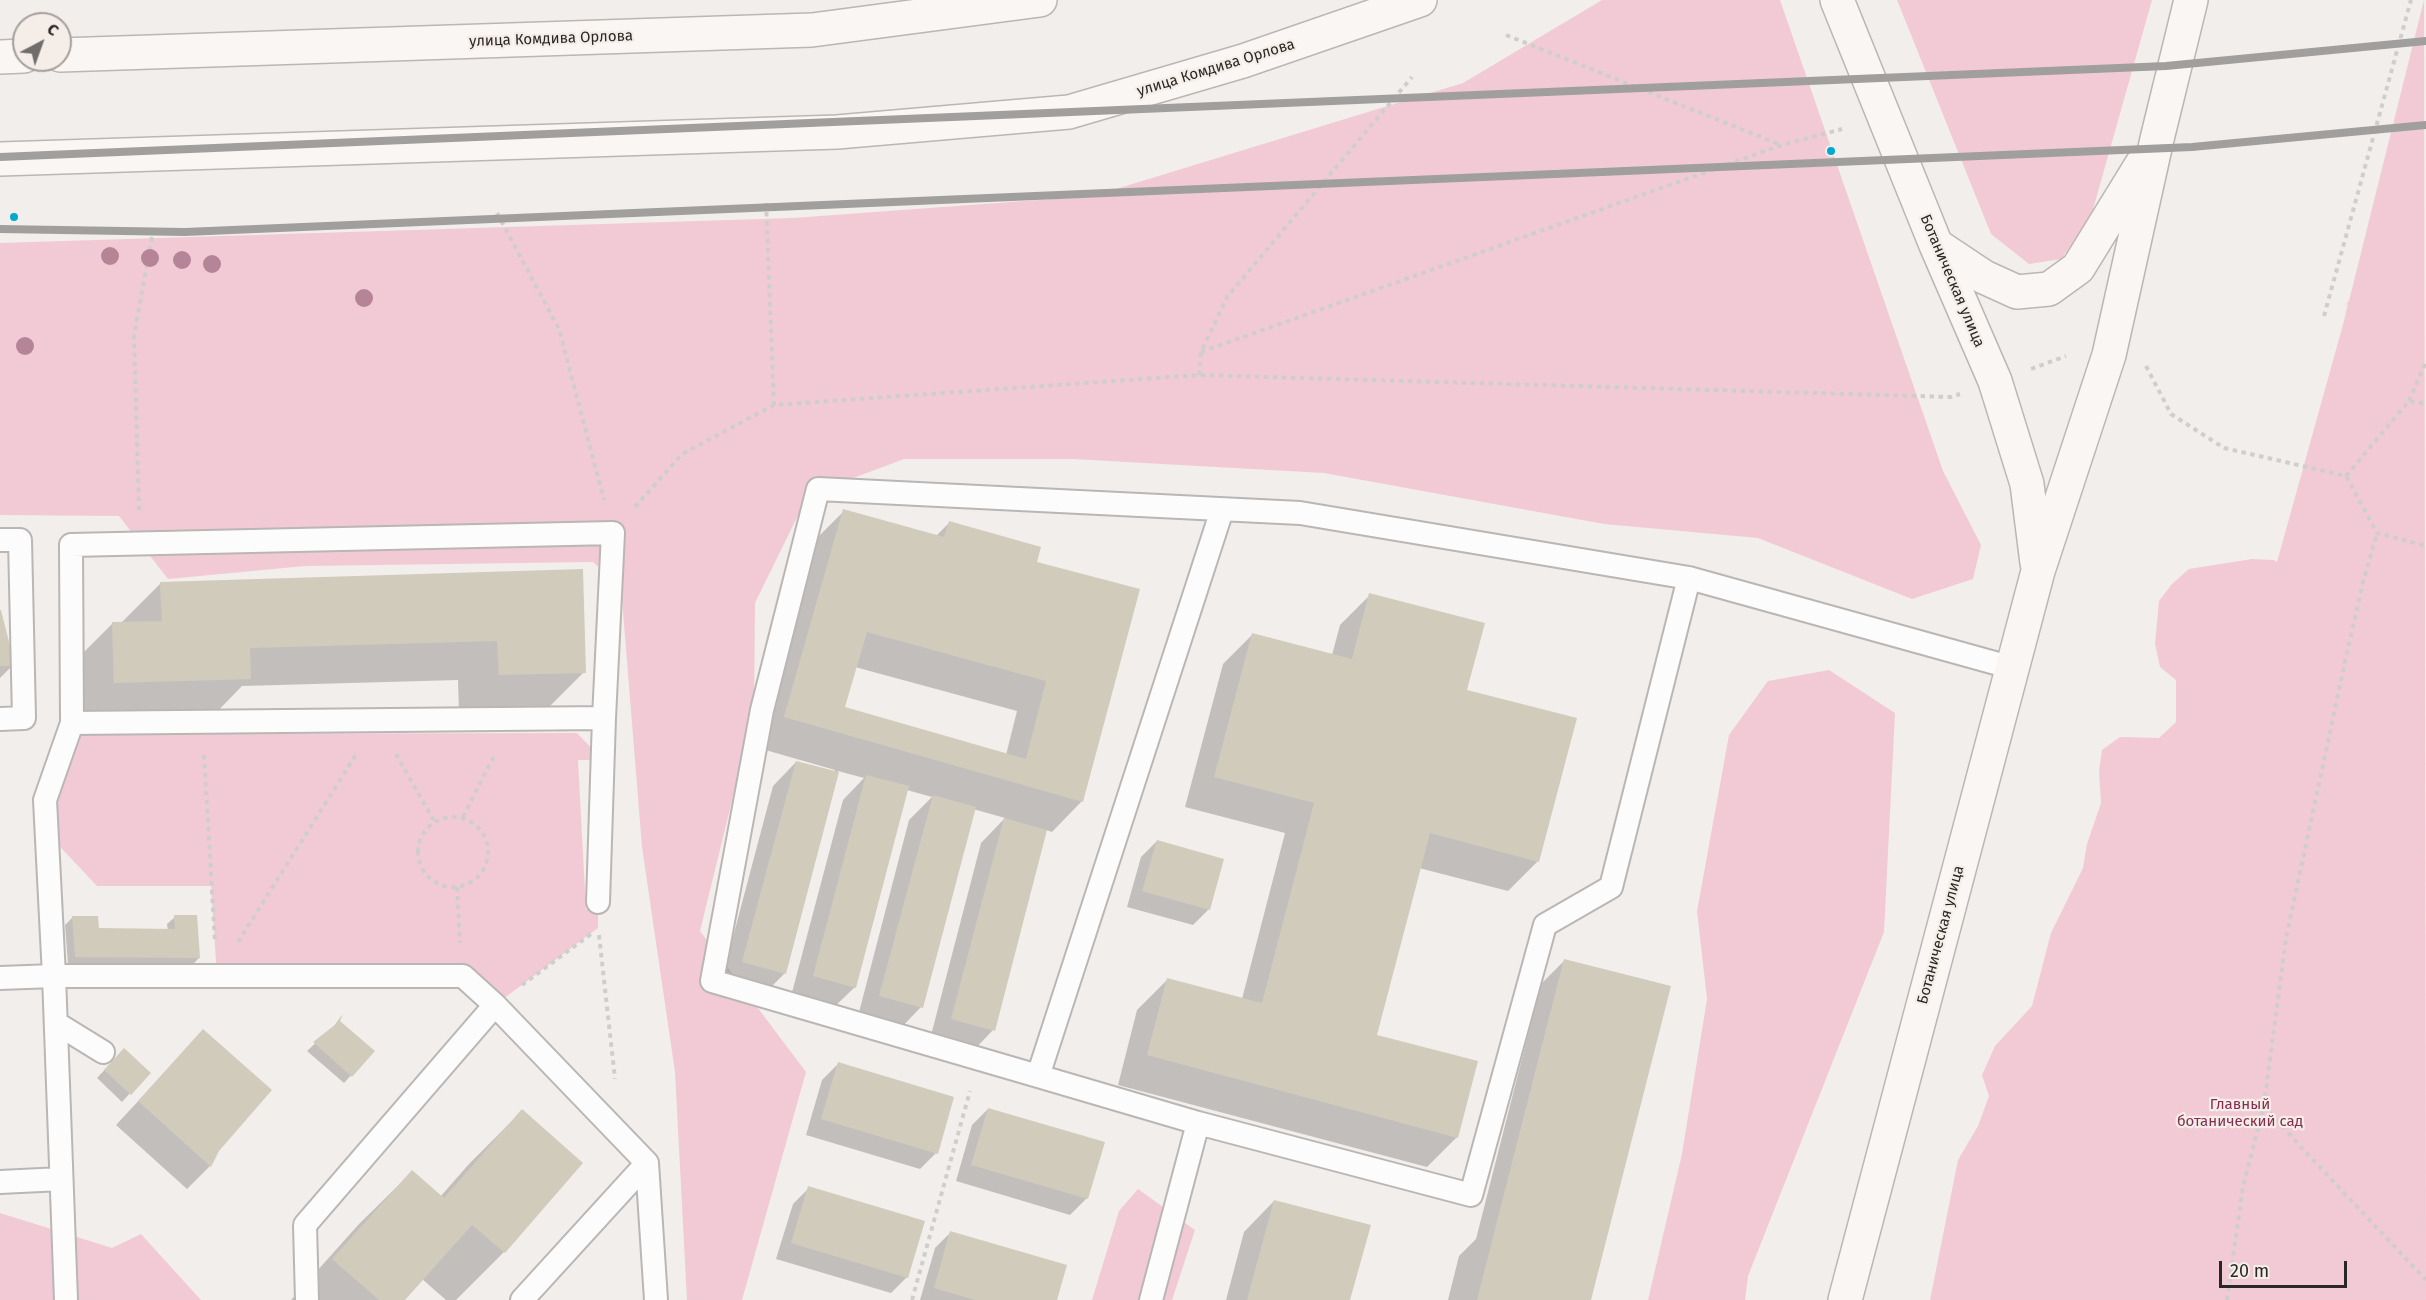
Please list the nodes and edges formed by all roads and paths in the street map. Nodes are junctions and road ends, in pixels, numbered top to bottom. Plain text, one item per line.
1 (1040, 0) edge
2 (1420, 0) edge
3 (1837, 0) edge
4 (2191, 0) edge
5 (2411, 0) edge
6 (1506, 35) dead end
7 (72, 55) edge
8 (1412, 77) dead end
9 (1842, 129) dead end
10 (2157, 139) junction
11 (1782, 145) junction
12 (0, 159) edge
13 (766, 203) dead end
14 (497, 213) dead end
15 (154, 226) dead end
16 (1936, 245) junction
17 (2324, 316) dead end
18 (1201, 352) junction
19 (2073, 354) dead end
20 (2143, 360) dead end
21 (2426, 362) edge
22 (2030, 369) dead end
23 (1199, 375) junction
24 (1951, 397) dead end
25 (2409, 401) junction
26 (2426, 404) edge
27 (774, 405) junction
28 (2346, 476) junction
29 (1222, 510) junction
30 (613, 533) junction
31 (2377, 533) junction
32 (0, 540) edge
33 (140, 543) junction
34 (2426, 546) edge
35 (2038, 571) junction
36 (1689, 578) junction
37 (2013, 668) junction
38 (604, 718) junction
39 (0, 719) edge
40 (512, 719) junction
41 (377, 720) junction
42 (202, 722) junction
43 (72, 723) junction
44 (463, 817) junction
45 (434, 821) junction
46 (457, 887) junction
47 (598, 902) dead end
48 (54, 976) junction
49 (217, 976) junction
50 (463, 976) junction
51 (0, 978) edge
52 (495, 1005) junction
53 (56, 1023) junction
54 (104, 1052) dead end
55 (979, 1059) junction
56 (1038, 1076) junction
57 (615, 1079) dead end
58 (2264, 1105) junction
59 (1198, 1123) junction
60 (647, 1163) junction
61 (61, 1179) junction
62 (0, 1182) edge
63 (2426, 1280) edge
64 (66, 1300) edge
65 (307, 1300) edge
66 (522, 1300) edge
67 (656, 1300) edge
68 (912, 1300) edge
69 (1150, 1300) edge
70 (1845, 1300) edge
71 (2227, 1300) edge

1 - 7 main road, улица Комдива Орлова
2 - 12 main road, улица Комдива Орлова
3 - 16 main road, Ботаническая улица
4 - 10 main road, Ботаническая улица
5 - 17 path
6 - 11 path
8 - 18 path
9 - 11 path
10 - 16 main road
10 - 35 main road, Ботаническая улица
11 - 18 path
13 - 27 path
14 - 30 path
15 - 33 path
16 - 35 main road, Ботаническая улица
18 - 23 path
19 - 22 path
20 - 28 path
21 - 25 path
23 - 24 path
23 - 27 path
25 - 26 path
25 - 28 path
27 - 30 path
28 - 31 path
29 - 36 lane
29 - 55 lane
29 - 56 lane
30 - 33 lane
30 - 38 lane
31 - 34 path
31 - 58 path
32 - 39 lane
33 - 43 lane
35 - 37 main road, Ботаническая улица
36 - 37 lane
36 - 59 lane
37 - 70 main road, Ботаническая улица
38 - 40 lane
38 - 47 lane
40 - 41 lane
40 - 44 path
41 - 42 lane
41 - 45 path
41 - 49 path
42 - 43 lane
42 - 49 path
43 - 48 lane
44 - 45 path
44 - 46 path
45 - 46 path
46 - 50 path
48 - 49 lane
48 - 51 lane
48 - 53 lane
49 - 50 lane
50 - 52 lane
52 - 57 path
52 - 60 lane
52 - 65 lane
53 - 54 lane
53 - 61 lane
55 - 56 lane
55 - 68 path
56 - 59 lane
58 - 63 path
58 - 71 path
59 - 69 lane
60 - 66 lane
60 - 67 lane
61 - 62 lane
61 - 64 lane

